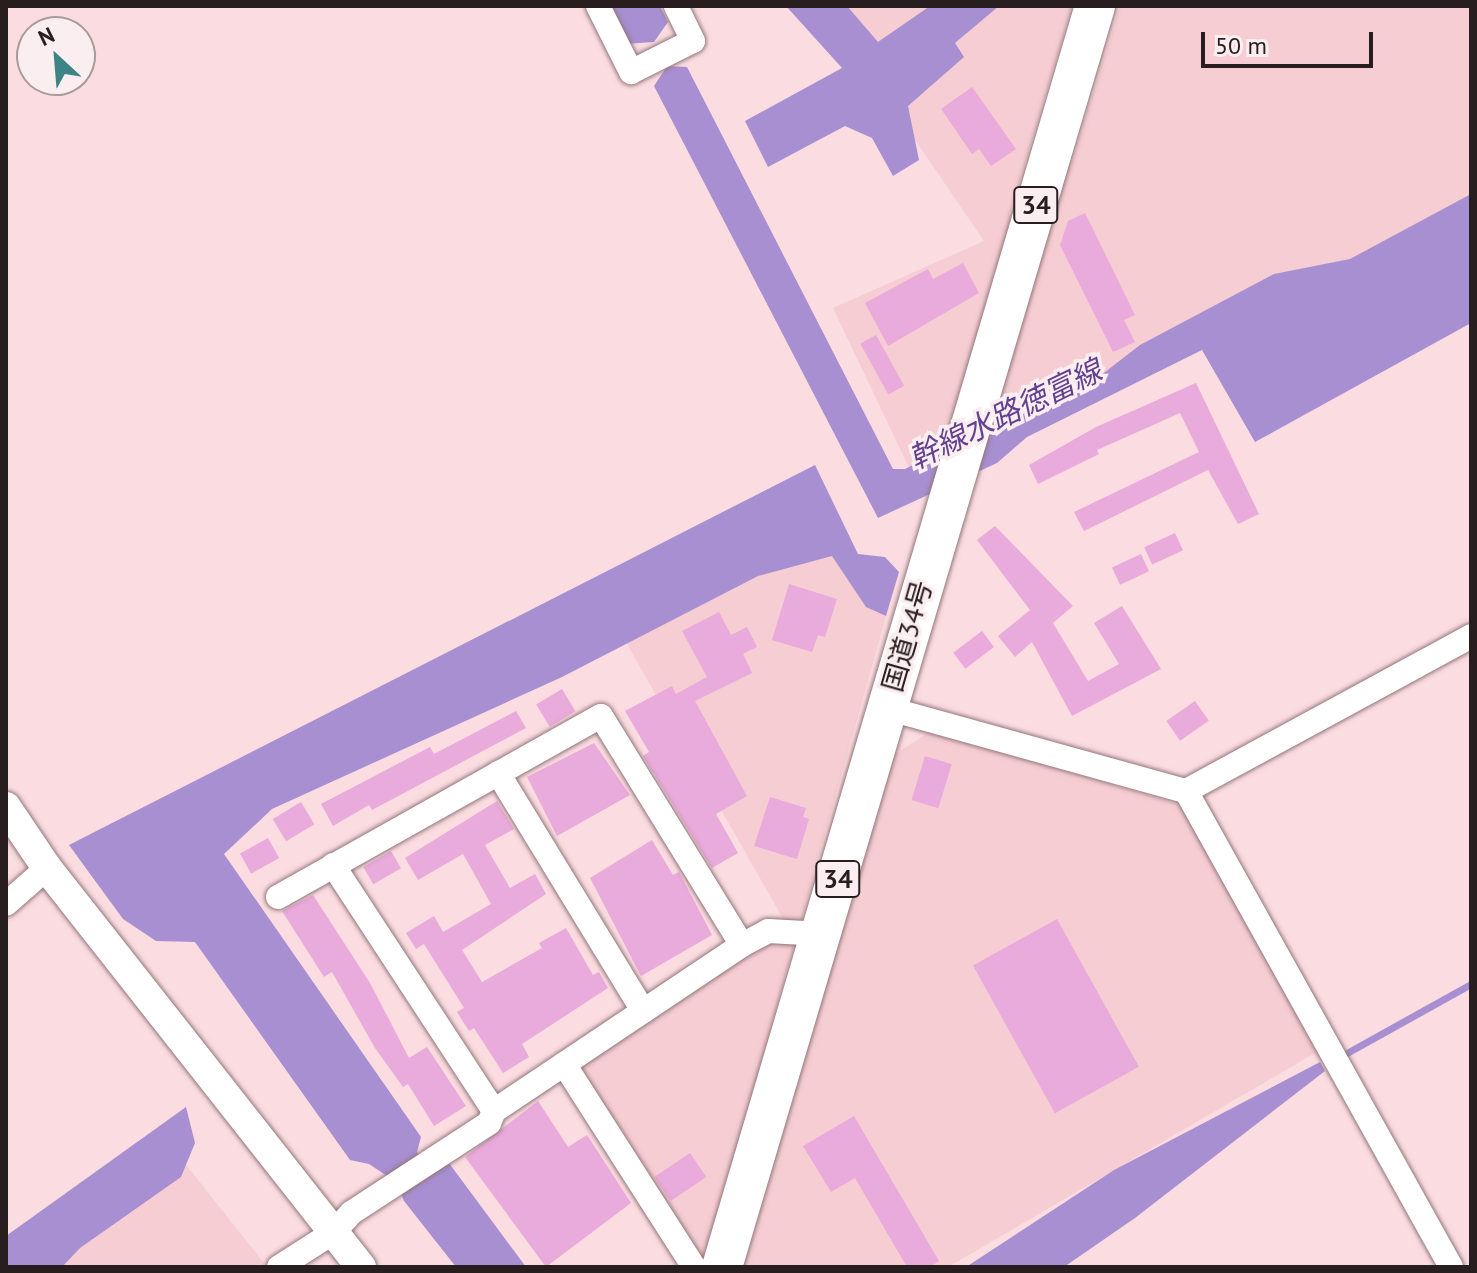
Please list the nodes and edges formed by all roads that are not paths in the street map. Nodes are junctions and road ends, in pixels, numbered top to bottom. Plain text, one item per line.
1 (598, 6) edge
2 (676, 6) edge
3 (1095, 6) edge
4 (1471, 636) edge
5 (886, 708) junction
6 (498, 773) junction
7 (1186, 791) junction
8 (6, 807) edge
9 (333, 865) junction
10 (47, 868) junction
11 (278, 897) dead end
12 (6, 904) edge
13 (823, 934) junction
14 (742, 945) junction
15 (643, 1011) junction
16 (564, 1064) junction
17 (494, 1111) junction
18 (334, 1232) junction
19 (279, 1267) edge
20 (361, 1267) edge
21 (694, 1267) edge
22 (722, 1267) edge
23 (1451, 1267) edge

1 - 2 street
3 - 5 highway, 国道34号 / 34
4 - 7 street
5 - 7 street
5 - 13 highway, 国道34号 / 34
6 - 9 street
6 - 14 street
6 - 15 street
7 - 23 street
8 - 10 street
9 - 11 street
9 - 17 street
10 - 12 street
10 - 18 street
13 - 14 street
13 - 22 highway, 国道34号 / 34
14 - 15 street
15 - 16 street
16 - 17 street
16 - 21 street
17 - 18 street
18 - 19 street
18 - 20 street

